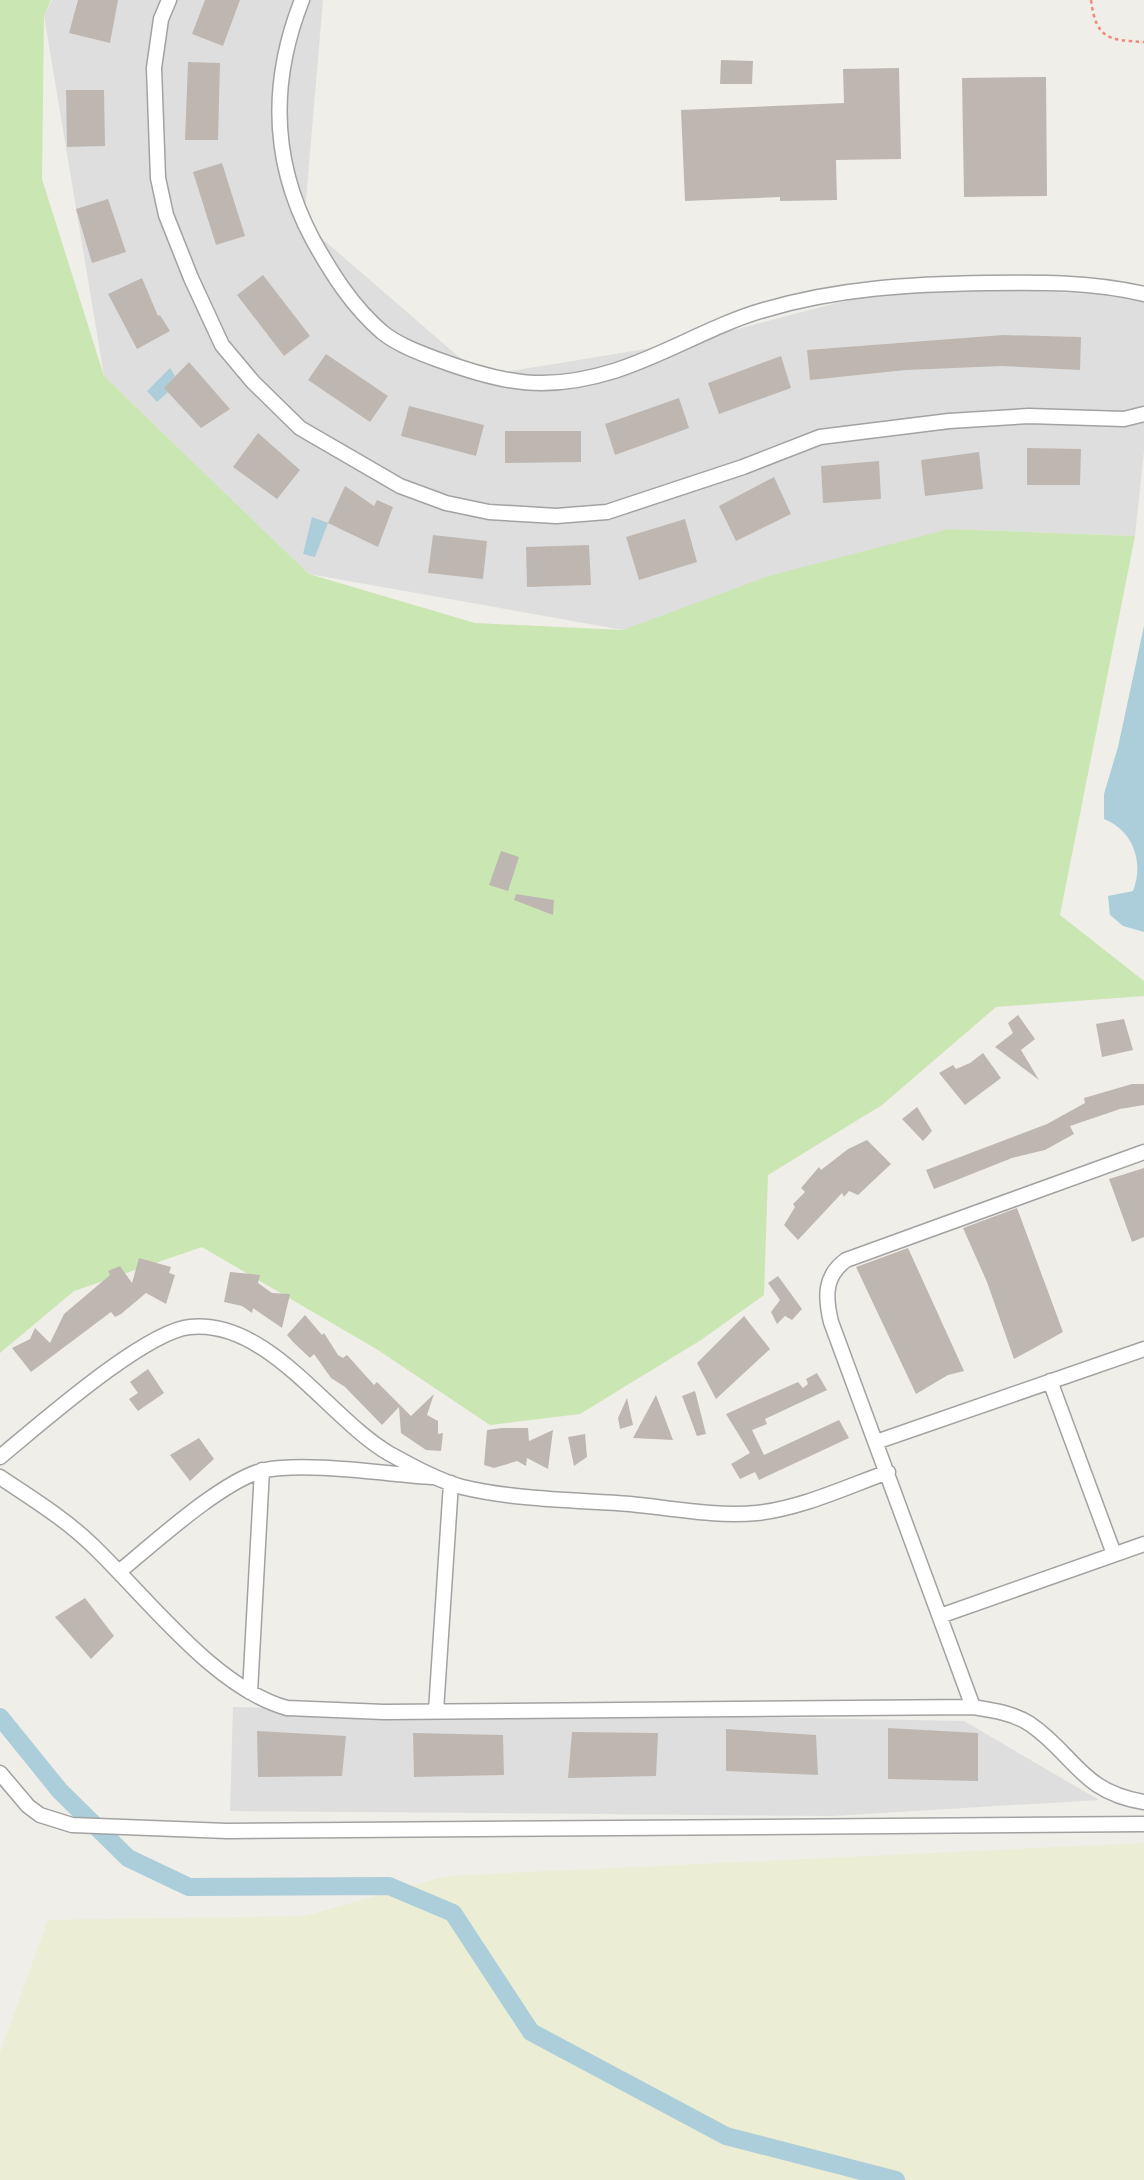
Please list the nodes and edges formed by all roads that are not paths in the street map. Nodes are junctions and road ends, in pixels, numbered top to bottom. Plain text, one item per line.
1 (169, 0) edge
2 (302, 0) edge
3 (1144, 294) edge
4 (1144, 414) edge
5 (1144, 1152) edge
6 (1144, 1349) edge
7 (1050, 1381) junction
8 (876, 1442) junction
9 (0, 1457) edge
10 (262, 1470) junction
11 (888, 1472) junction
12 (0, 1477) edge
13 (444, 1480) junction
14 (1144, 1544) edge
15 (1114, 1554) junction
16 (120, 1571) junction
17 (940, 1616) junction
18 (250, 1692) junction
19 (973, 1707) junction
20 (436, 1711) junction
21 (0, 1773) edge
22 (1144, 1802) edge
23 (1144, 1824) edge

1 - 4 street
2 - 3 street
5 - 8 street
6 - 7 street
7 - 8 street
7 - 15 street
8 - 11 street
9 - 13 street
10 - 13 street
10 - 16 street
10 - 18 street
11 - 13 street
11 - 17 street
12 - 16 street
13 - 20 street
14 - 15 street
15 - 17 street
16 - 18 street
17 - 19 street
18 - 20 street
19 - 20 street
19 - 22 street
21 - 23 street

